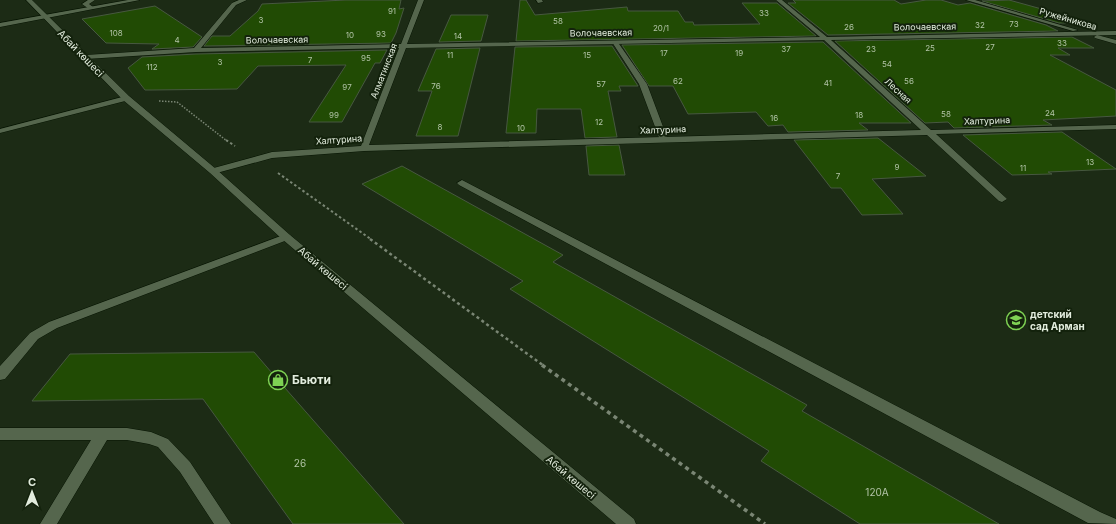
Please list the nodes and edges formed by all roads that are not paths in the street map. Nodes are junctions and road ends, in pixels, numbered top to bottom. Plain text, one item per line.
1 (29, 0) edge
2 (92, 0) edge
3 (137, 0) edge
4 (244, 0) edge
5 (421, 0) edge
6 (779, 0) edge
7 (969, 0) edge
8 (91, 8) junction
9 (46, 16) junction
10 (0, 25) edge
11 (1086, 33) junction
12 (1116, 33) edge
13 (825, 38) junction
14 (615, 42) junction
15 (1116, 42) edge
16 (403, 46) junction
17 (196, 50) junction
18 (86, 57) junction
19 (131, 102) junction
20 (1116, 127) edge
21 (0, 131) edge
22 (928, 132) junction
23 (664, 140) junction
24 (364, 148) junction
25 (213, 171) junction
26 (462, 183) dead end
27 (1002, 199) dead end
28 (286, 237) junction
29 (0, 374) edge
30 (0, 434) edge
31 (103, 434) junction
32 (48, 524) edge
33 (223, 524) edge
34 (628, 524) edge
35 (1110, 524) edge

1 - 9 street, Абай көшесі
2 - 8 street
3 - 8 street
4 - 17 street
5 - 16 street, Алматинская
6 - 13 street, Лесная
7 - 11 street, Ружейникова
8 - 9 street
9 - 10 street
9 - 18 street, Абай көшесі
11 - 12 street, Волочаевская
11 - 13 street, Волочаевская
11 - 15 street, Ружейникова
13 - 14 street, Волочаевская
13 - 22 street, Лесная
14 - 16 street, Волочаевская
14 - 23 street
16 - 17 street, Волочаевская
16 - 24 street, Алматинская
17 - 18 street, Волочаевская
18 - 19 street, Абай көшесі
19 - 21 street
19 - 25 street, Абай көшесі
20 - 22 street, Халтурина
22 - 23 street, Халтурина
22 - 27 street, Лесная
23 - 24 street, Халтурина
24 - 25 street, Халтурина
25 - 28 street, Абай көшесі
26 - 35 street
28 - 29 street
28 - 34 street, Абай көшесі
30 - 31 street
31 - 32 street
31 - 33 street

